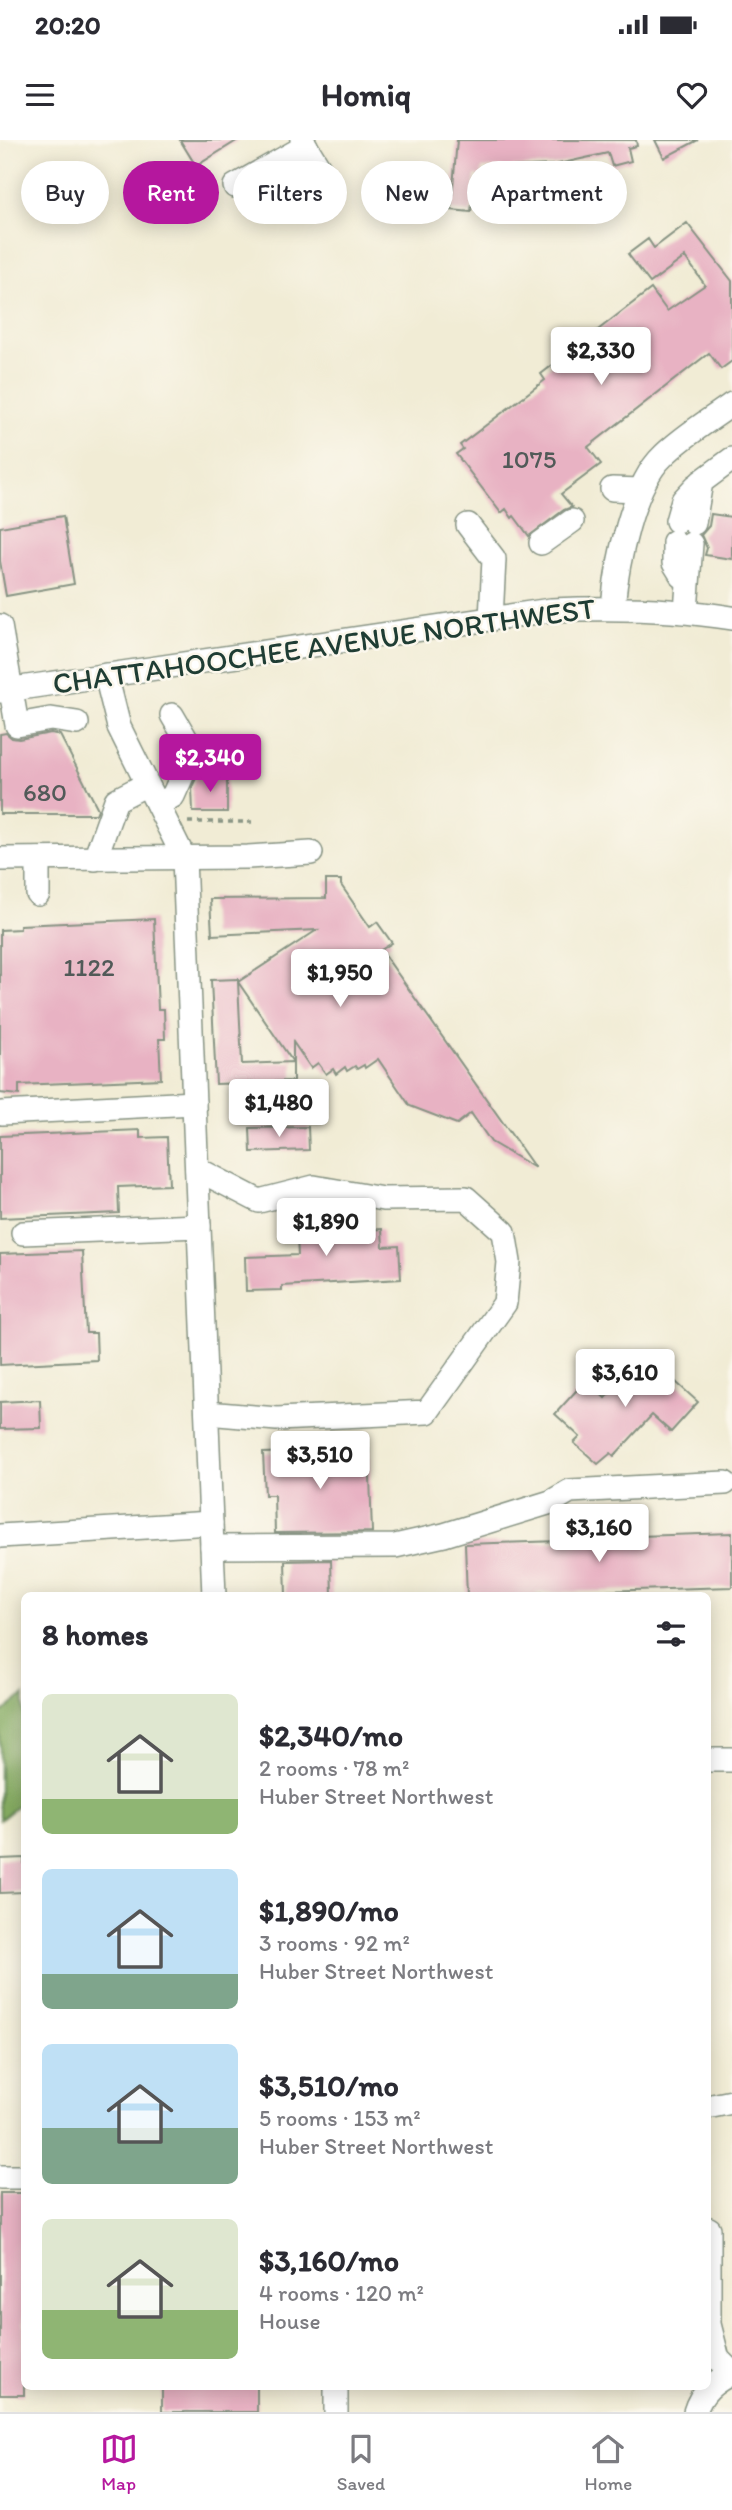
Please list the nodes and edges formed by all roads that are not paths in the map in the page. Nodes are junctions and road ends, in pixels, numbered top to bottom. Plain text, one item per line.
1 (304, 143) edge
2 (275, 161) edge
3 (315, 161) edge
4 (732, 404) edge
5 (732, 459) edge
6 (612, 489) dead end
7 (640, 490) junction
8 (572, 521) dead end
9 (468, 525) dead end
10 (689, 533) junction
11 (541, 543) dead end
12 (613, 607) junction
13 (685, 611) junction
14 (732, 618) edge
15 (491, 619) junction
16 (0, 626) edge
17 (106, 675) junction
18 (6, 690) edge
19 (172, 715) dead end
20 (77, 723) dead end
21 (147, 784) junction
22 (158, 806) junction
23 (311, 853) dead end
24 (184, 858) junction
25 (0, 859) edge
26 (38, 859) junction
27 (95, 859) junction
28 (38, 894) dead end
29 (194, 1103) junction
30 (2, 1113) dead end
31 (197, 1169) junction
32 (199, 1226) junction
33 (23, 1233) dead end
34 (207, 1413) junction
35 (724, 1483) dead end
36 (211, 1522) junction
37 (0, 1536) edge
38 (212, 1547) junction
39 (214, 1592) edge
40 (711, 1760) edge
41 (732, 1760) edge
42 (732, 2102) edge
43 (711, 2105) edge
44 (0, 2176) edge
45 (21, 2177) edge
46 (711, 2335) edge
47 (732, 2373) edge
48 (711, 2387) edge
49 (336, 2390) edge
50 (708, 2390) edge
51 (336, 2412) edge
52 (695, 2412) edge

1 - 2 street
1 - 3 street
4 - 7 street
5 - 10 street
6 - 7 street
7 - 12 street
8 - 11 street
9 - 15 street
10 - 13 street
10 - 13 street
12 - 13 street, CHATTAHOOCHEE AVENUE NORTHWEST
12 - 15 street, CHATTAHOOCHEE AVENUE NORTHWEST
13 - 14 street, CHATTAHOOCHEE AVENUE NORTHWEST
15 - 17 street, CHATTAHOOCHEE AVENUE NORTHWEST
16 - 18 street
17 - 18 street, CHATTAHOOCHEE AVENUE NORTHWEST
17 - 21 street
18 - 20 street
19 - 22 street
21 - 22 street
21 - 27 street
22 - 24 street
23 - 24 street
24 - 27 street
24 - 29 street
25 - 26 street
26 - 27 street
26 - 28 street
29 - 30 street
29 - 31 street
31 - 32 street
31 - 34 street
32 - 33 street
32 - 34 street
34 - 36 street
35 - 38 street
36 - 37 street
36 - 38 street
38 - 39 street
40 - 41 street
42 - 43 street
44 - 45 street
46 - 47 street
47 - 48 street
49 - 51 street
50 - 52 street

